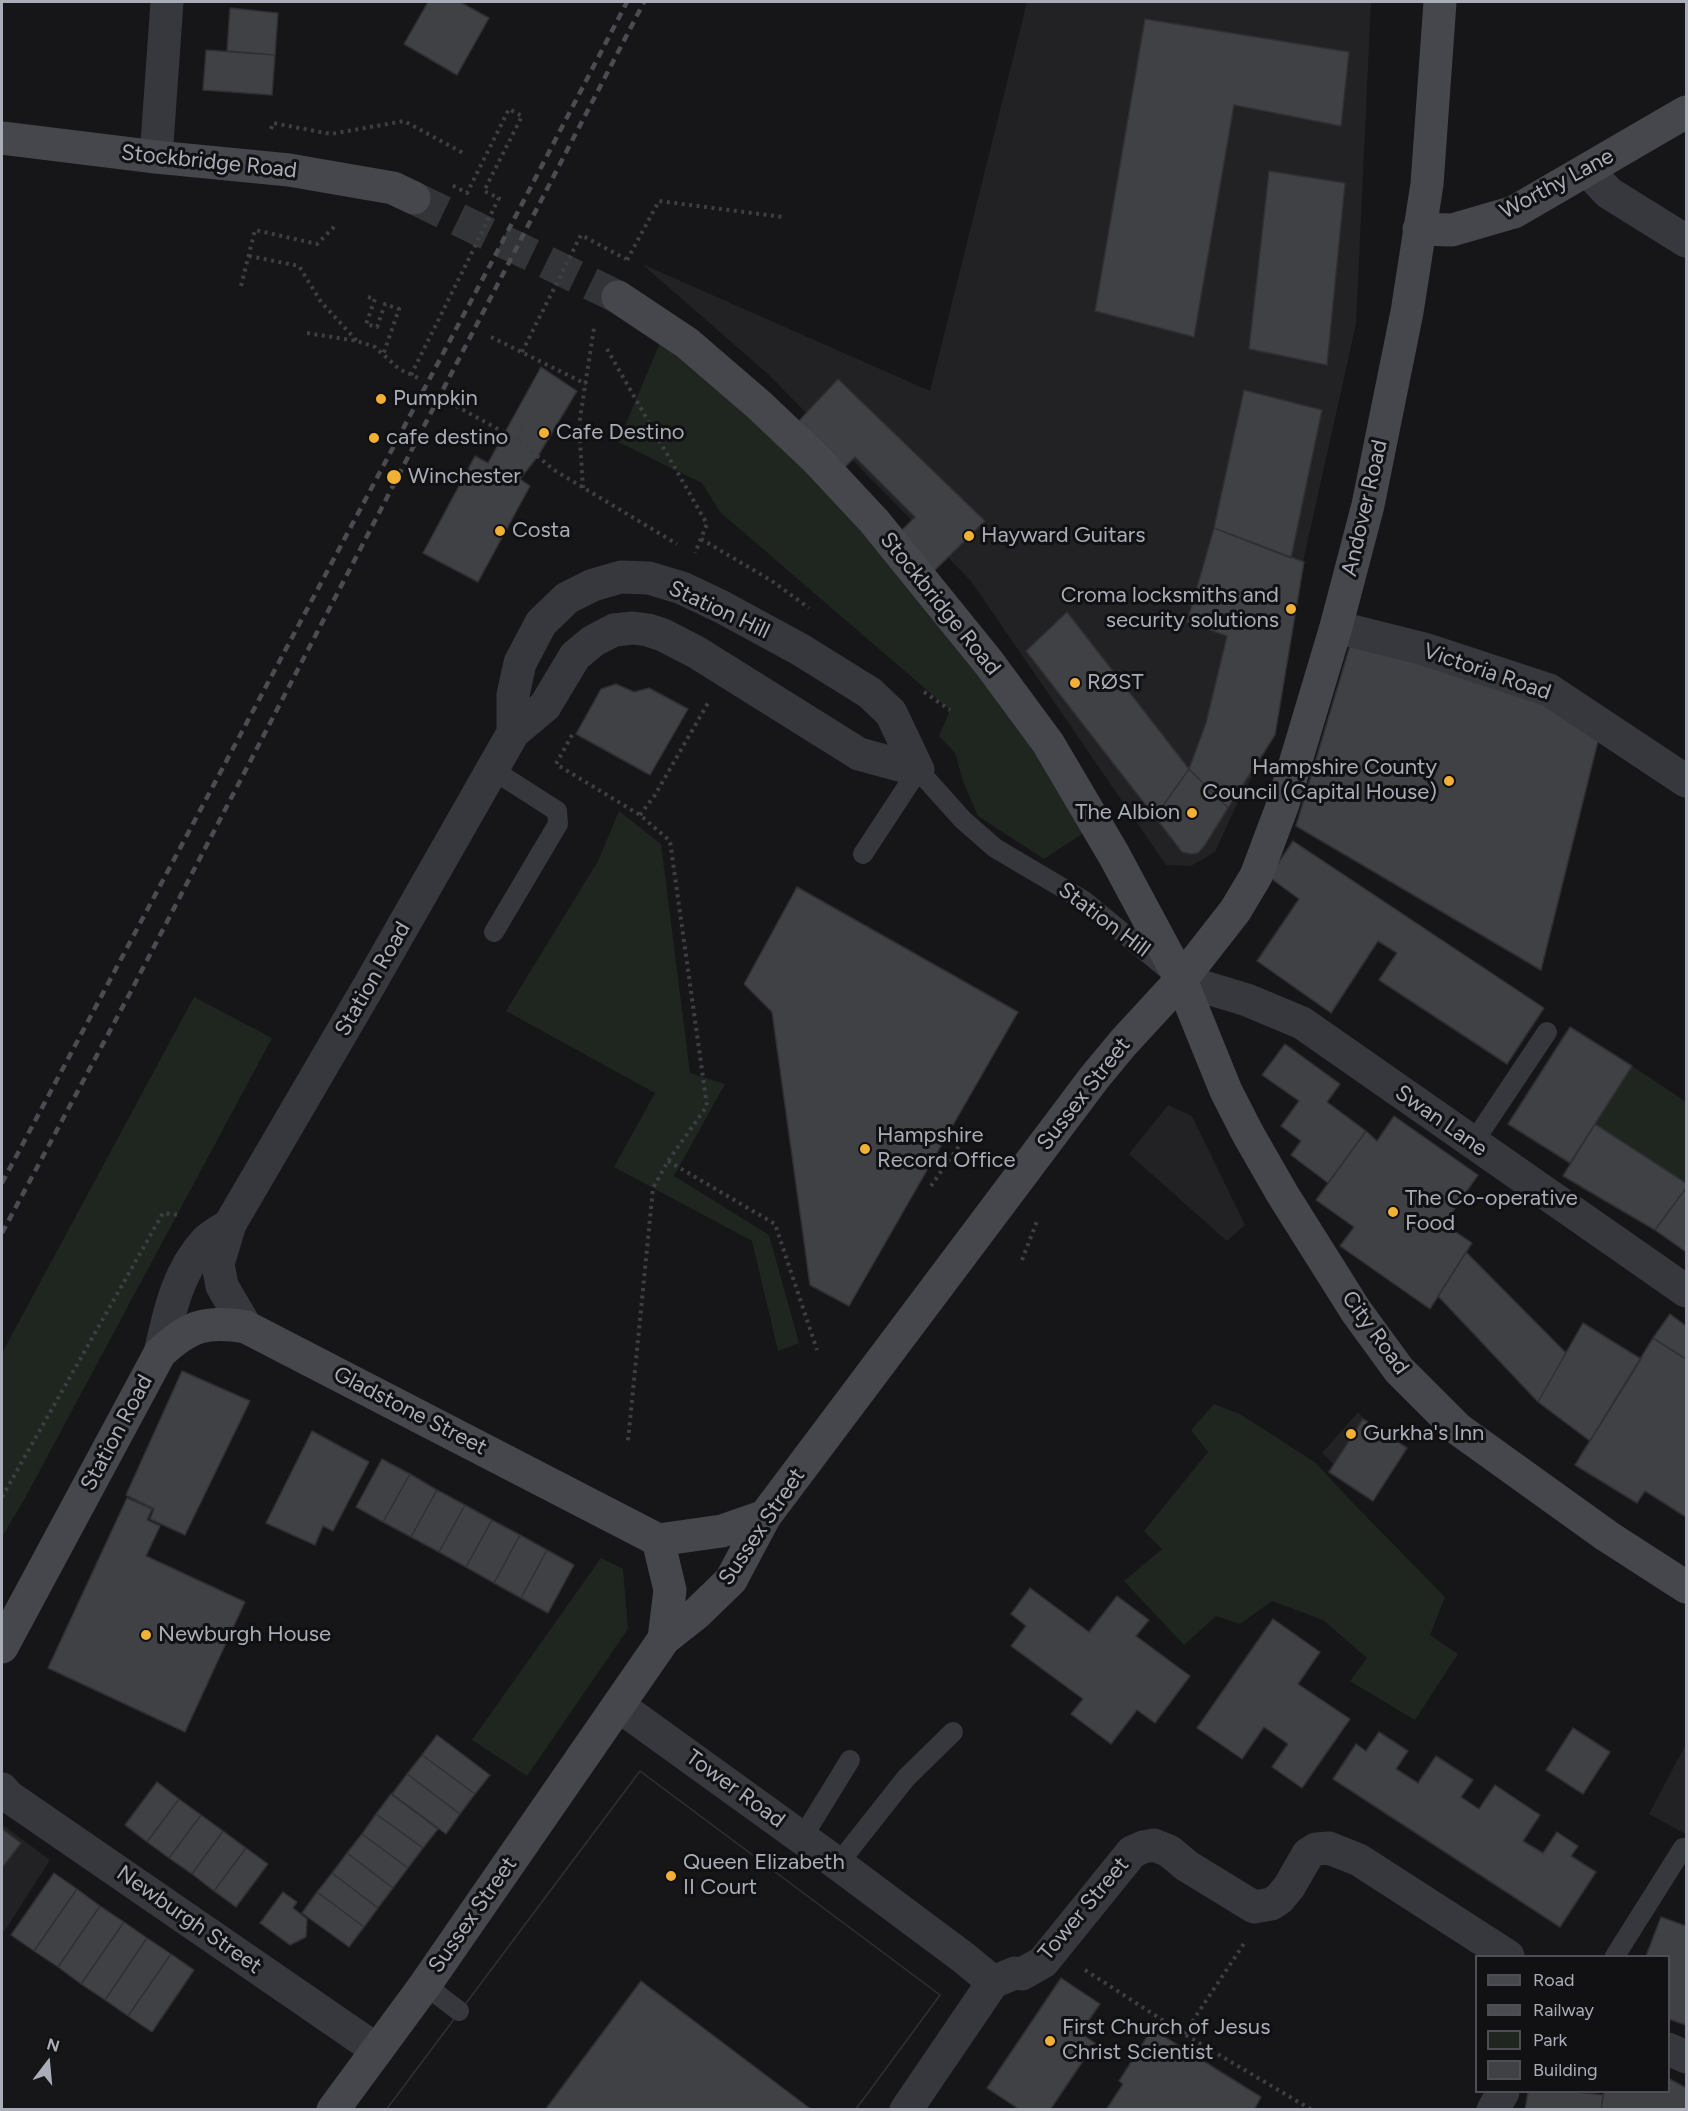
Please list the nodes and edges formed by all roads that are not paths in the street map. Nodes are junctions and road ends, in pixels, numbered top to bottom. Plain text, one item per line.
1 (167, 2) edge
2 (1440, 2) edge
3 (1686, 112) edge
4 (2, 138) edge
5 (156, 157) junction
6 (1588, 171) junction
7 (414, 198) tunnel mouth
8 (1419, 229) junction
9 (1686, 241) edge
10 (618, 297) tunnel mouth
11 (1336, 627) junction
12 (513, 733) junction
13 (493, 770) junction
14 (918, 770) junction
15 (1686, 781) edge
16 (863, 854) dead end
17 (494, 932) dead end
18 (1180, 980) junction
19 (1547, 1032) dead end
20 (1473, 1143) junction
21 (230, 1224) junction
22 (1686, 1289) edge
23 (246, 1327) junction
24 (160, 1353) junction
25 (765, 1516) junction
26 (658, 1540) junction
27 (1686, 1587) edge
28 (664, 1639) junction
29 (2, 1647) edge
30 (619, 1706) junction
31 (953, 1732) dead end
32 (850, 1760) dead end
33 (2, 1788) edge
34 (802, 1838) junction
35 (1683, 1848) dead end
36 (838, 1864) junction
37 (1506, 1955) edge
38 (1616, 1955) edge
39 (993, 1982) junction
40 (425, 1985) junction
41 (459, 2011) dead end
42 (377, 2050) junction
43 (1670, 2050) edge
44 (1686, 2057) edge
45 (1502, 2093) edge
46 (333, 2109) edge
47 (906, 2109) edge
48 (1492, 2109) edge

1 - 5 street
2 - 8 main road, Andover Road
3 - 6 main road, Worthy Lane
4 - 5 main road, Stockbridge Road
5 - 7 main road, Stockbridge Road
6 - 8 main road, Worthy Lane
6 - 9 street
8 - 11 main road, Andover Road
10 - 18 main road, Stockbridge Road
11 - 15 street, Victoria Road
11 - 18 main road, Andover Road
12 - 13 street, Station Road
12 - 14 street, Station Hill
12 - 14 street, Station Hill
13 - 17 lane
13 - 21 street, Station Road
14 - 16 lane
14 - 18 lane, Station Hill
18 - 20 street, Swan Lane
18 - 25 main road, Sussex Street
18 - 27 main road, City Road
19 - 20 lane
20 - 22 street, Swan Lane
21 - 23 street, Station Road
21 - 24 street, Station Road
23 - 24 main road, Gladstone Street
23 - 26 main road, Gladstone Street
24 - 29 main road, Station Road
25 - 26 main road
25 - 28 main road, Sussex Street
26 - 28 main road
28 - 30 main road, Sussex Street
30 - 34 street, Tower Road
30 - 40 main road, Sussex Street
31 - 36 lane
32 - 34 lane
33 - 42 street, Newburgh Street
34 - 36 street, Tower Road
35 - 38 lane
36 - 39 street, Tower Road
37 - 39 street, Tower Street
39 - 47 street
40 - 41 lane
40 - 42 main road, Sussex Street
42 - 46 main road, Sussex Street
43 - 44 street
45 - 48 street

